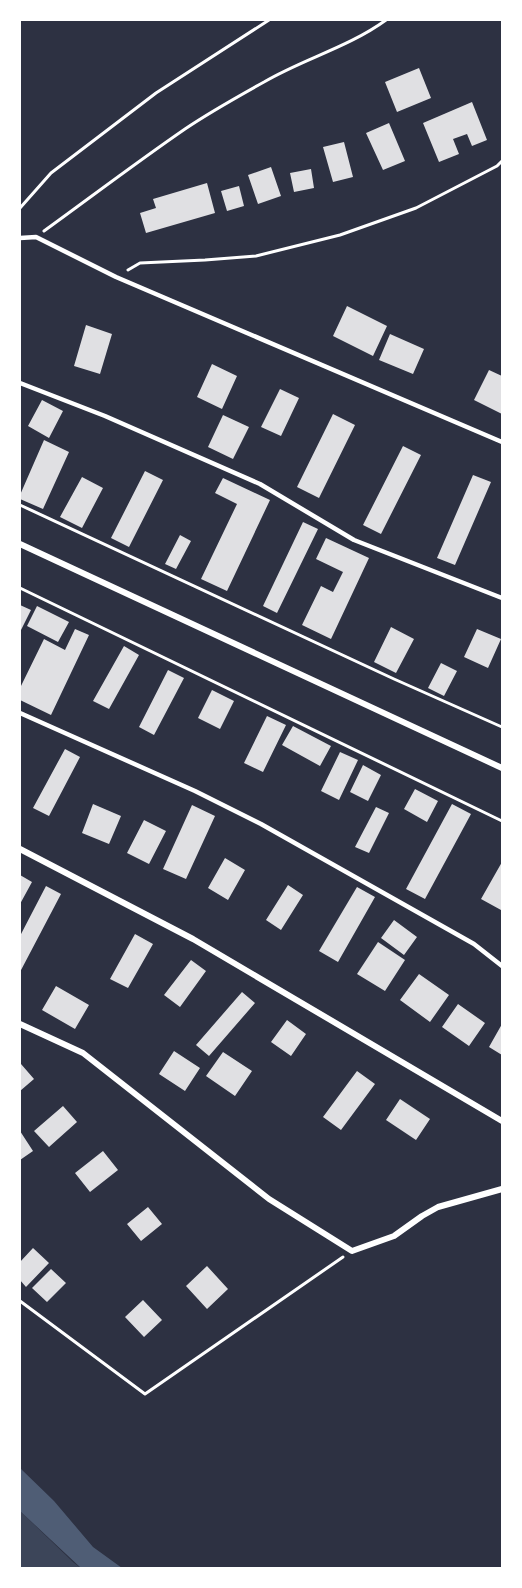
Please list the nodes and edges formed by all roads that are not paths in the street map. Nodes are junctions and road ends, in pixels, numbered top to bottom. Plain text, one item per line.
1 (20, 238) edge
2 (20, 383) edge
3 (502, 442) edge
4 (20, 544) edge
5 (502, 598) edge
6 (20, 713) edge
7 (502, 768) edge
8 (20, 849) edge
9 (502, 966) edge
10 (20, 1024) edge
11 (502, 1121) edge
12 (502, 1189) edge

1 - 3 lane
2 - 5 lane
4 - 7 street
6 - 9 lane
8 - 11 street
10 - 12 street

